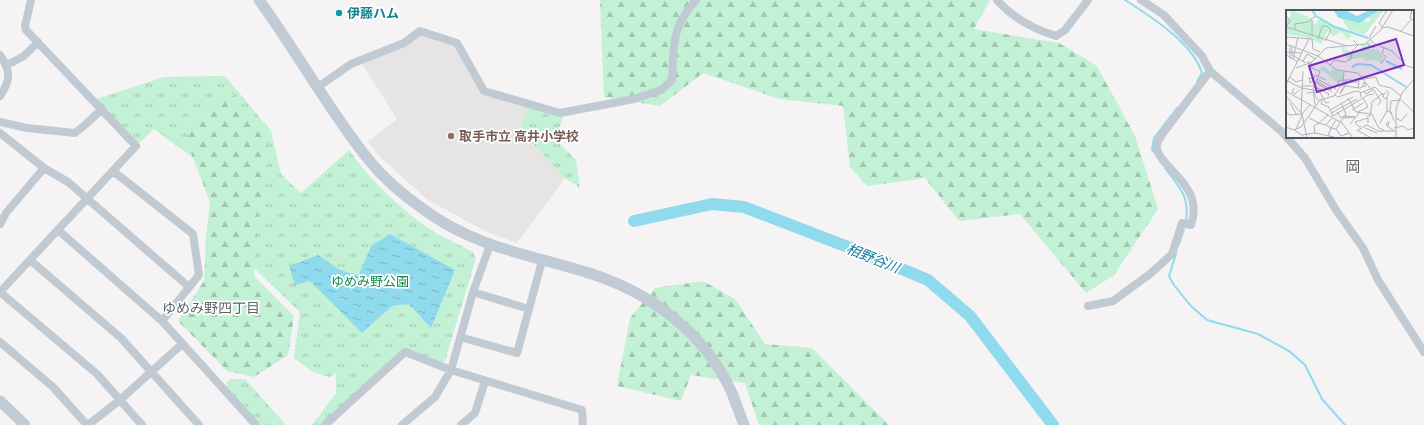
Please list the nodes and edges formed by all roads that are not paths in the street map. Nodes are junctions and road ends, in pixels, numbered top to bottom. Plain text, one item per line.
1 (31, 0) edge
2 (259, 0) edge
3 (696, 0) edge
4 (997, 0) edge
5 (1088, 0) edge
6 (1142, 0) edge
7 (38, 42) junction
8 (0, 55) edge
9 (7, 65) junction
10 (1210, 71) junction
11 (318, 87) junction
12 (0, 96) edge
13 (102, 109) junction
14 (0, 122) edge
15 (0, 133) edge
16 (1286, 137) edge
17 (1287, 138) edge
18 (44, 168) junction
19 (113, 171) junction
20 (87, 199) junction
21 (0, 224) edge
22 (58, 230) junction
23 (490, 245) junction
24 (30, 260) junction
25 (542, 261) junction
26 (189, 287) junction
27 (0, 292) edge
28 (473, 292) junction
29 (1088, 306) dead end
30 (529, 309) junction
31 (162, 321) junction
32 (460, 337) junction
33 (0, 342) edge
34 (182, 344) junction
35 (1424, 352) edge
36 (451, 370) junction
37 (151, 372) junction
38 (485, 381) junction
39 (120, 400) junction
40 (0, 401) edge
41 (25, 425) edge
42 (87, 425) edge
43 (142, 425) edge
44 (199, 425) edge
45 (256, 425) edge
46 (325, 425) edge
47 (402, 425) edge
48 (461, 425) edge
49 (583, 425) edge
50 (744, 425) edge

1 - 7 street
2 - 11 street
3 - 11 street
4 - 5 street
6 - 10 street
7 - 9 street
7 - 13 street
8 - 9 street
9 - 12 street
10 - 16 street
10 - 29 street
11 - 23 street
13 - 14 street
13 - 19 street
15 - 18 street
17 - 35 street
18 - 20 street
18 - 21 street
19 - 20 street
19 - 26 street
20 - 22 street
20 - 26 street
22 - 24 street
22 - 31 street
23 - 25 street
23 - 28 street
24 - 27 street
24 - 37 street
25 - 30 street
25 - 50 street
26 - 31 street
27 - 39 street
28 - 30 street
28 - 32 street
30 - 32 street
31 - 34 street
32 - 36 street
33 - 42 street
34 - 37 street
34 - 45 street
36 - 38 street
36 - 46 street
36 - 47 street
37 - 39 street
37 - 44 street
38 - 48 street
38 - 49 street
39 - 42 street
39 - 43 street
40 - 41 street

